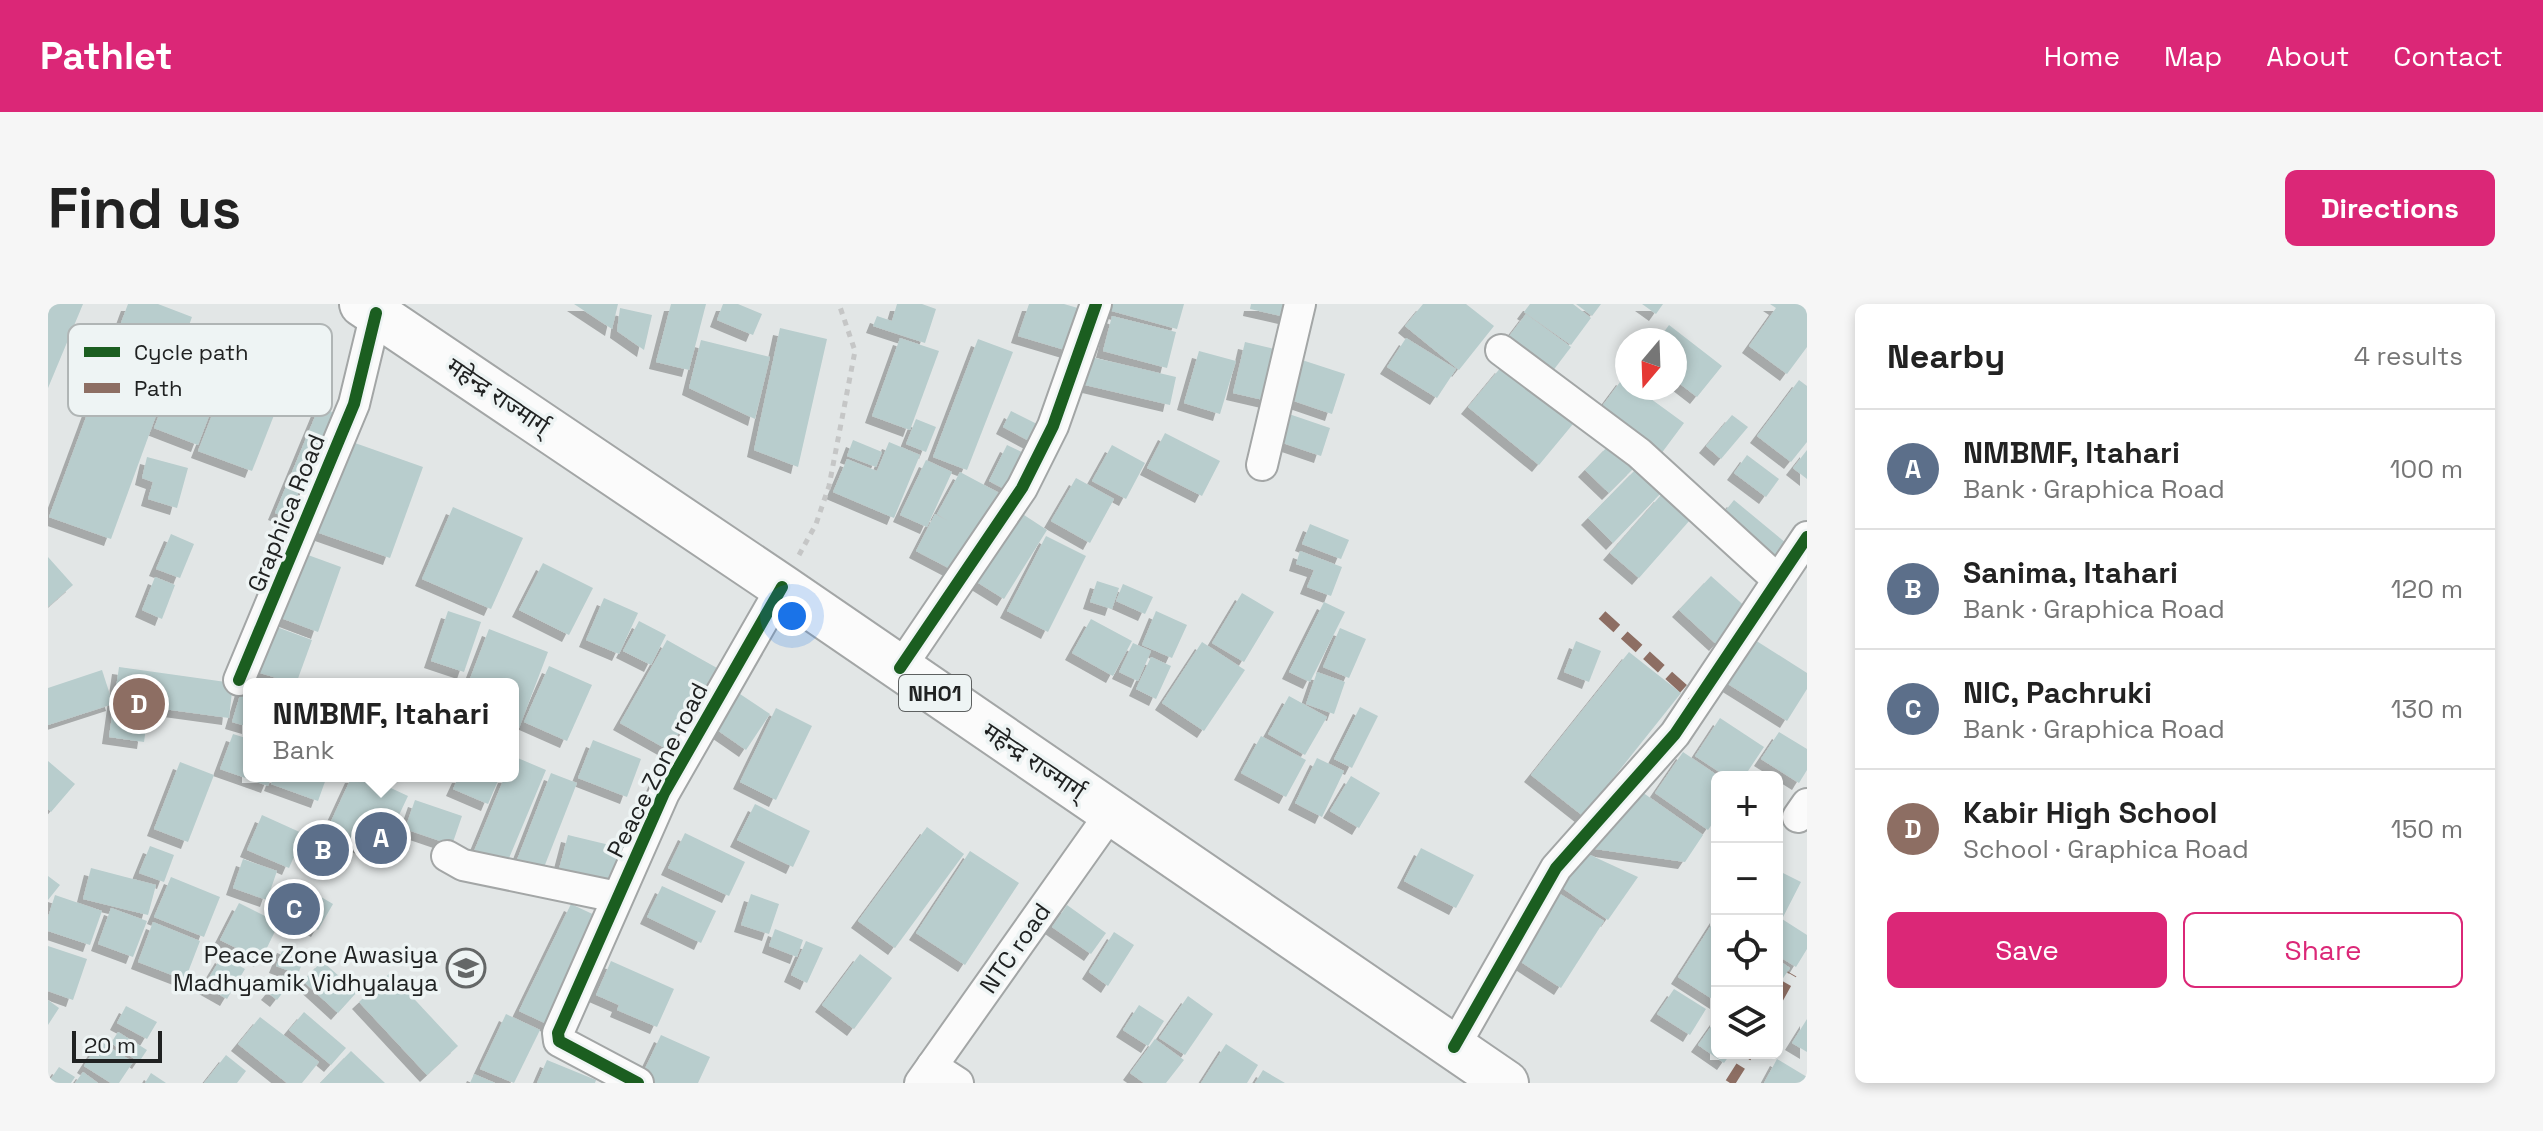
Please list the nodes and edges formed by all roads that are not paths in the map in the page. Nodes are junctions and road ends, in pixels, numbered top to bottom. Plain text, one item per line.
1 (1096, 304) edge
2 (1300, 304) edge
3 (361, 306) edge
4 (1501, 350) dead end
5 (1262, 465) dead end
6 (1807, 537) edge
7 (1778, 580) junction
8 (782, 587) junction
9 (900, 668) junction
10 (239, 680) dead end
11 (1111, 813) junction
12 (447, 856) dead end
13 (617, 897) junction
14 (1454, 1047) junction
15 (926, 1074) edge
16 (638, 1083) edge
17 (958, 1083) edge
18 (1506, 1083) edge

1 - 9 street
2 - 5 street
3 - 8 highway, महेन्द्र राज्मार्ग् / NH01
3 - 10 street, Graphica Road
4 - 7 street
6 - 7 street
7 - 14 street
8 - 9 highway, महेन्द्र राज्मार्ग् / NH01
8 - 13 street, Peace Zone road
9 - 11 highway, महेन्द्र राज्मार्ग् / NH01
11 - 14 highway, महेन्द्र राज्मार्ग् / NH01
11 - 15 street, NTC road
12 - 13 street
13 - 16 street, Peace Zone road
14 - 18 highway, महेन्द्र राज्मार्ग् / NH01
15 - 17 street

